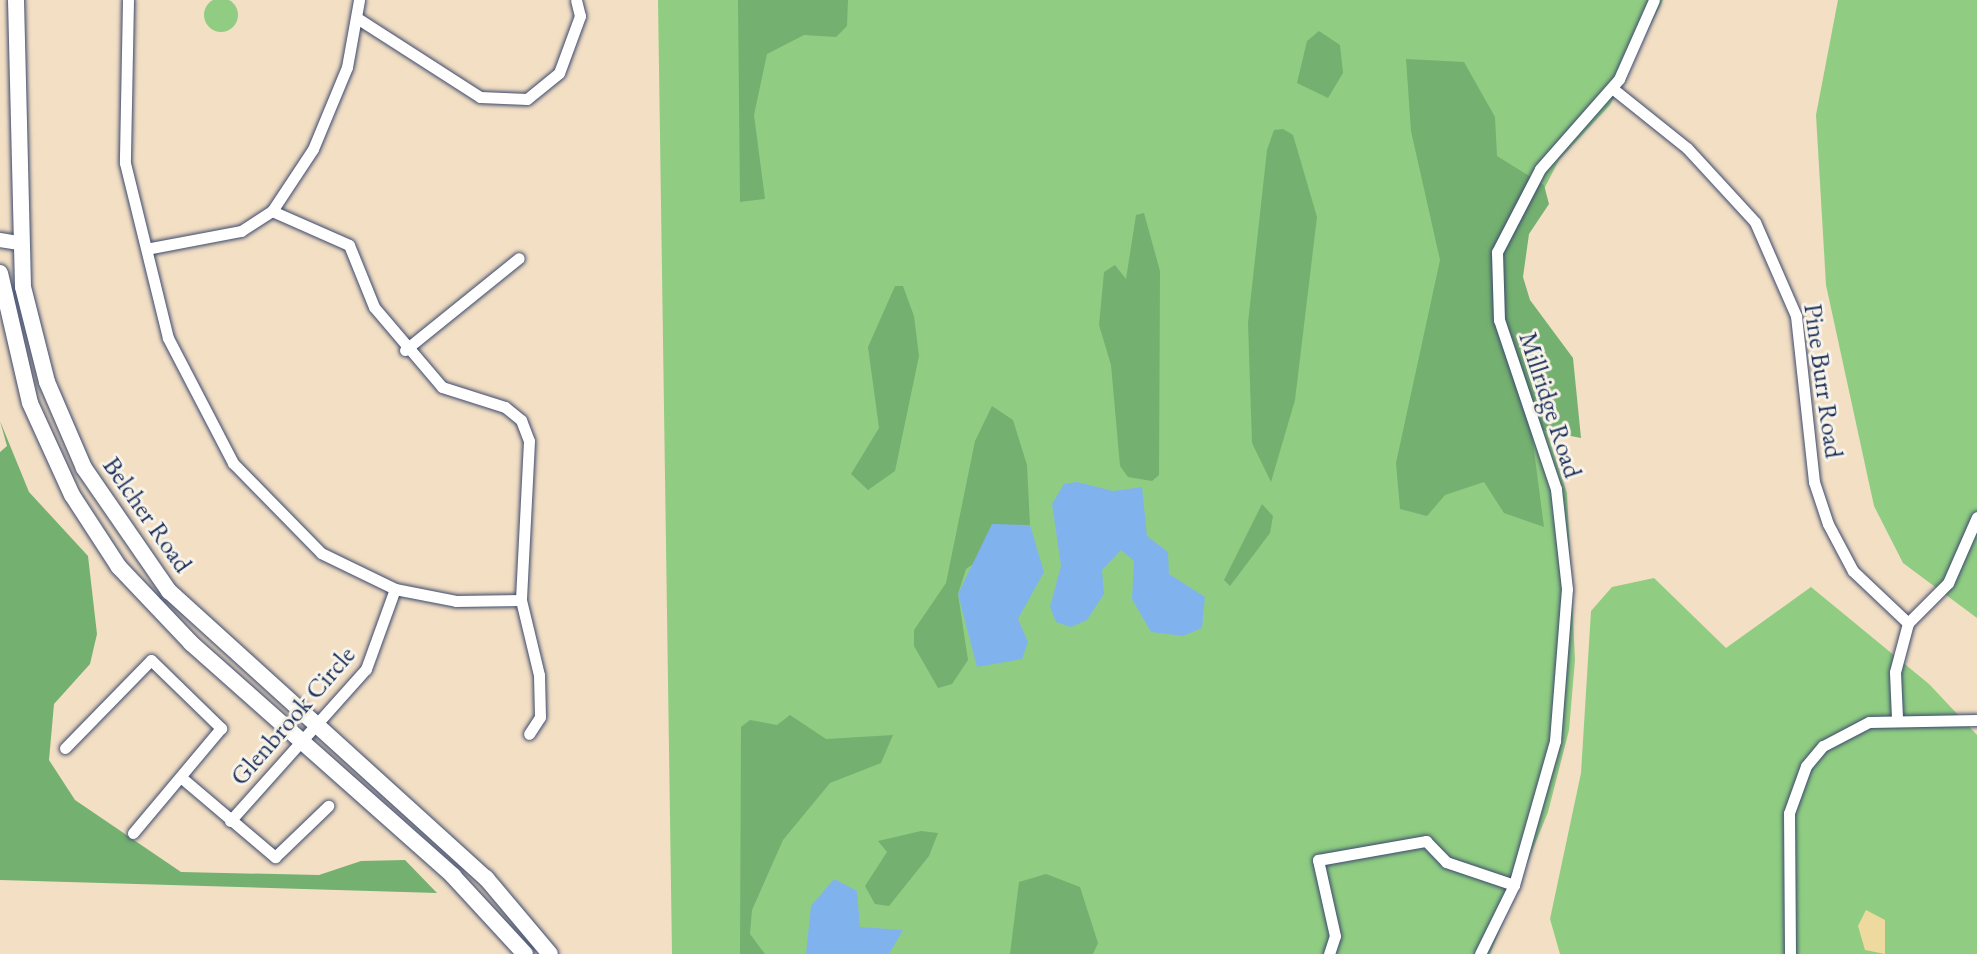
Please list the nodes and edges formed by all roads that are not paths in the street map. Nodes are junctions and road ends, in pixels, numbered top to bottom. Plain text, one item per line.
1 (16, 0) edge
2 (128, 0) edge
3 (359, 0) edge
4 (576, 0) edge
5 (1654, 0) edge
6 (357, 18) junction
7 (1612, 88) junction
8 (272, 211) junction
9 (0, 240) edge
10 (18, 243) junction
11 (151, 248) junction
12 (519, 258) dead end
13 (0, 273) edge
14 (405, 350) junction
15 (1977, 517) edge
16 (395, 589) junction
17 (521, 600) junction
18 (1908, 623) junction
19 (1897, 718) junction
20 (1977, 720) edge
21 (317, 728) junction
22 (529, 734) dead end
23 (303, 743) junction
24 (65, 748) dead end
25 (183, 779) junction
26 (328, 806) dead end
27 (230, 821) junction
28 (133, 833) dead end
29 (1514, 885) junction
30 (525, 954) edge
31 (550, 954) edge
32 (1329, 954) edge
33 (1480, 954) edge
34 (1790, 954) edge

1 - 10 main road, Belcher Road
2 - 11 street
3 - 6 street
4 - 6 street
5 - 7 street, Millridge Road
6 - 8 street
7 - 18 street, Pine Burr Road
7 - 29 street, Millridge Road
8 - 11 street
8 - 14 street
9 - 10 street
10 - 21 main road, Belcher Road
11 - 16 street
12 - 14 street
13 - 23 main road, Belcher Road
14 - 17 street
15 - 18 street
16 - 17 street
16 - 21 street, Glenbrook Circle
17 - 22 street
18 - 19 street
19 - 20 street
19 - 34 street
21 - 23 street, Glenbrook Circle
21 - 31 main road, Belcher Road
23 - 27 street, Glenbrook Circle
23 - 30 main road, Belcher Road
24 - 25 street
25 - 27 street
25 - 28 street
26 - 27 street
29 - 32 street
29 - 33 street, Millridge Road

